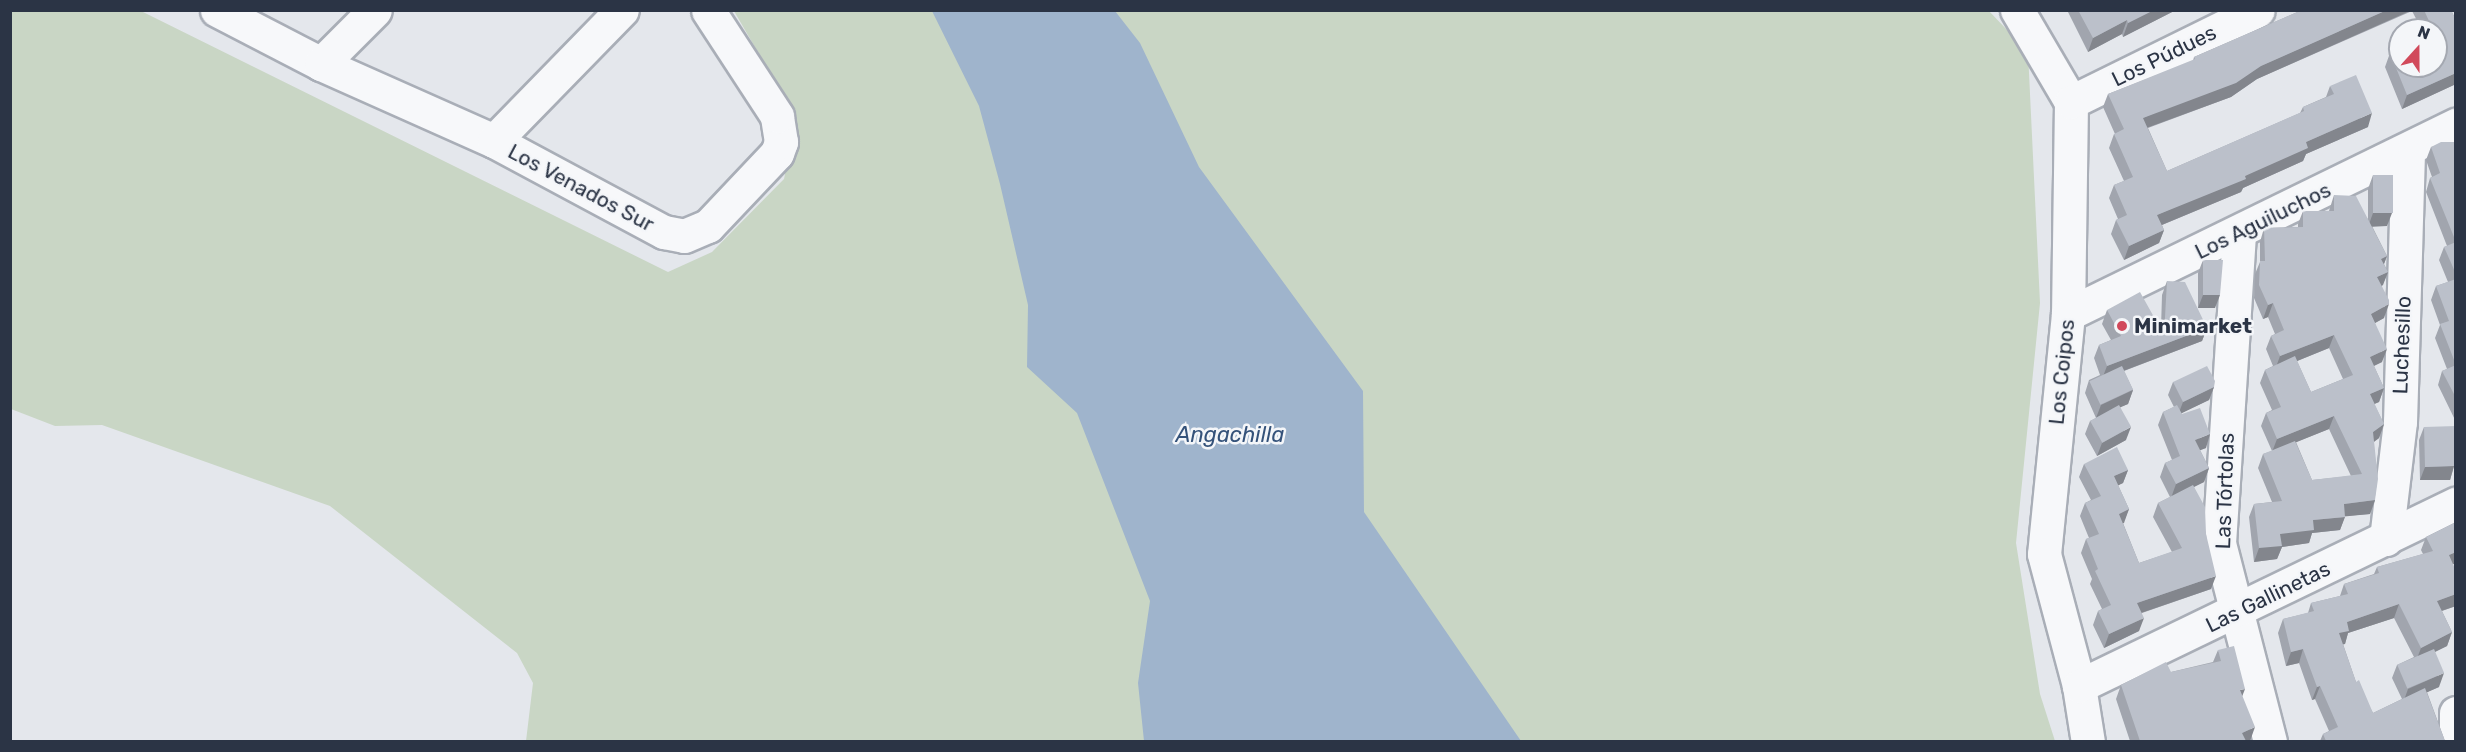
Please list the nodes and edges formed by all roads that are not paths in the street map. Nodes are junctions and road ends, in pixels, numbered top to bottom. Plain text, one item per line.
1 (217, 10) edge
2 (375, 10) edge
3 (622, 10) edge
4 (708, 10) edge
5 (2017, 10) edge
6 (2247, 13) edge
7 (321, 64) junction
8 (2071, 102) junction
9 (2456, 124) edge
10 (494, 141) junction
11 (2408, 151) junction
12 (2239, 234) junction
13 (2068, 314) junction
14 (2456, 504) edge
15 (2386, 539) junction
16 (2236, 613) junction
17 (2079, 686) junction
18 (2456, 713) edge
19 (2456, 740) edge
20 (2088, 741) edge
21 (2270, 741) edge

1 - 7 street, Los Venados Sur
2 - 7 street
3 - 10 street
4 - 10 street, Los Venados Sur
5 - 8 street
6 - 8 street, Los Púdues
7 - 10 street, Los Venados Sur
8 - 13 street, Los Coipos
9 - 11 street, Los Aguiluchos
11 - 12 street, Los Aguiluchos
11 - 15 street, Luchesillo
12 - 13 street, Los Aguiluchos
12 - 16 street, Las Tórtolas
13 - 17 street, Los Coipos
14 - 15 street, Las Gallinetas
15 - 16 street, Las Gallinetas
16 - 17 street, Las Gallinetas
16 - 21 street, Las Tórtolas
17 - 20 street, Los Coipos
18 - 19 street

